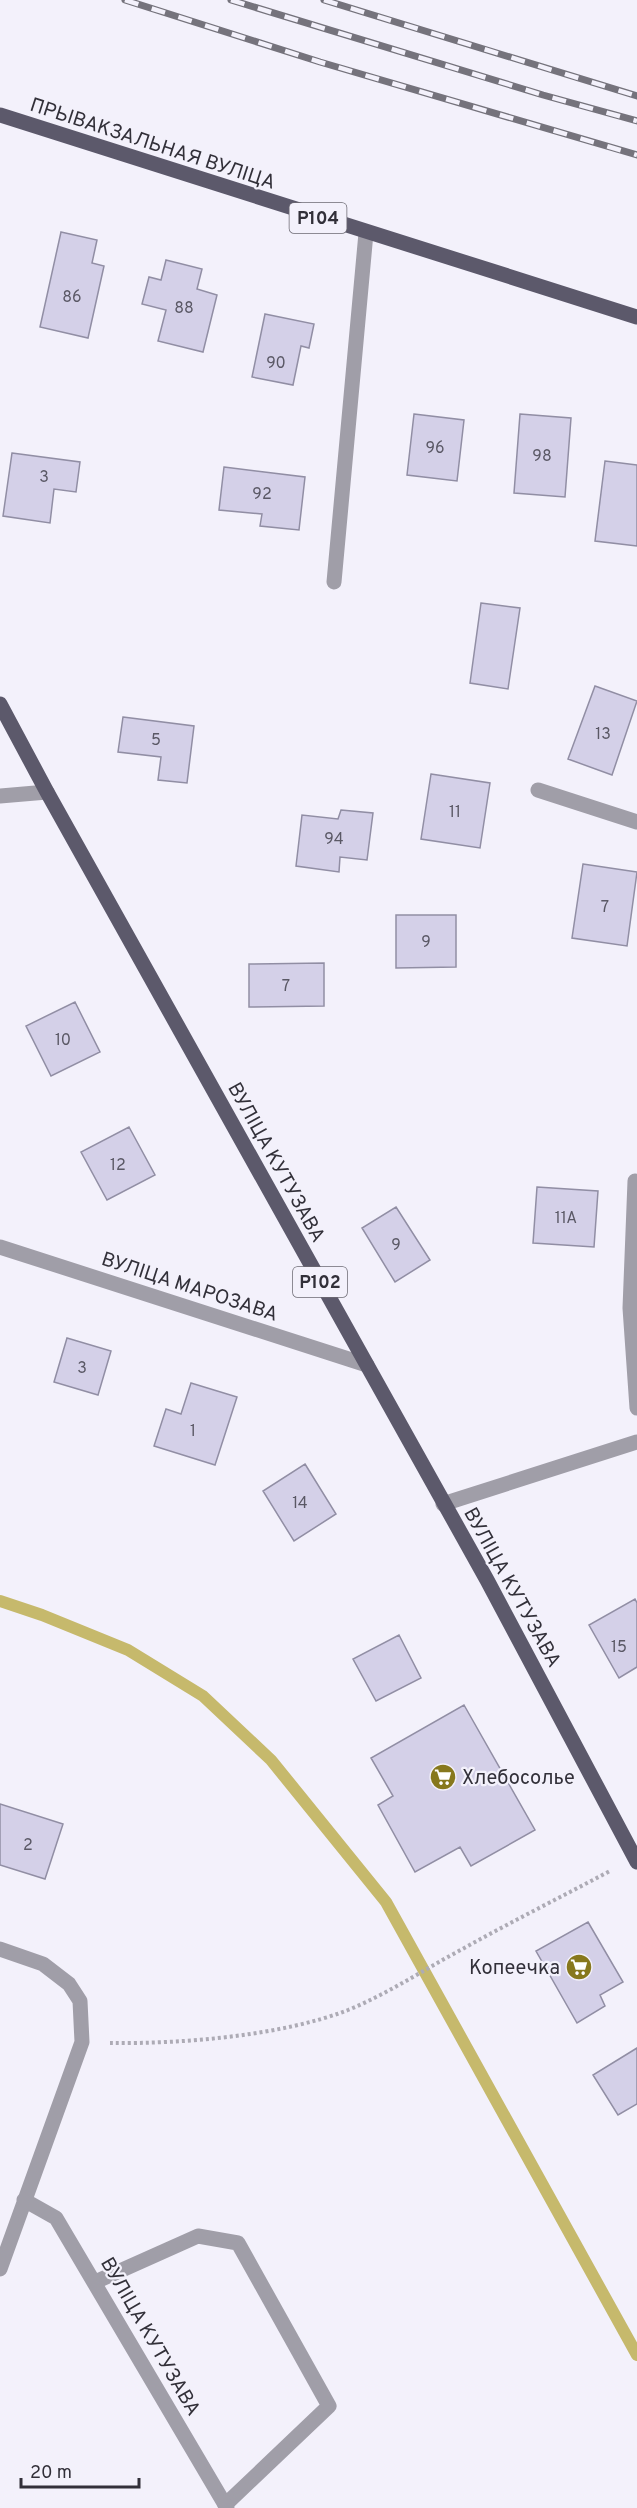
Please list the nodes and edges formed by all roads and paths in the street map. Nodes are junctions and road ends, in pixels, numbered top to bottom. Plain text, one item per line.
1 (0, 115) edge
2 (366, 233) junction
3 (637, 317) edge
4 (334, 582) dead end
5 (0, 704) edge
6 (538, 790) dead end
7 (47, 792) junction
8 (0, 796) edge
9 (637, 822) edge
10 (635, 1181) dead end
11 (0, 1247) edge
12 (367, 1365) junction
13 (637, 1408) edge
14 (637, 1442) edge
15 (443, 1504) junction
16 (636, 1859) edge
17 (0, 1949) edge
18 (82, 2043) junction
19 (24, 2200) junction
20 (0, 2269) edge
21 (95, 2282) junction
22 (226, 2506) edge

1 - 2 main road, ПРЫВАКЗАЛЬНАЯ ВУЛІЦА / Р104
2 - 3 main road, ПРЫВАКЗАЛЬНАЯ ВУЛІЦА / Р104
2 - 4 street
5 - 7 main road, ВУЛІЦА КУТУЗАВА / Р102
6 - 9 street
7 - 8 street
7 - 12 main road, ВУЛІЦА КУТУЗАВА / Р102
10 - 13 street
11 - 12 street, ВУЛІЦА МАРОЗАВА
12 - 15 main road, ВУЛІЦА КУТУЗАВА / Р102
14 - 15 street
15 - 16 main road, ВУЛІЦА КУТУЗАВА / Р102
16 - 18 path
17 - 18 street
18 - 19 street
19 - 20 street
19 - 21 street, ВУЛІЦА КУТУЗАВА
21 - 22 street, ВУЛІЦА КУТУЗАВА
21 - 22 street

